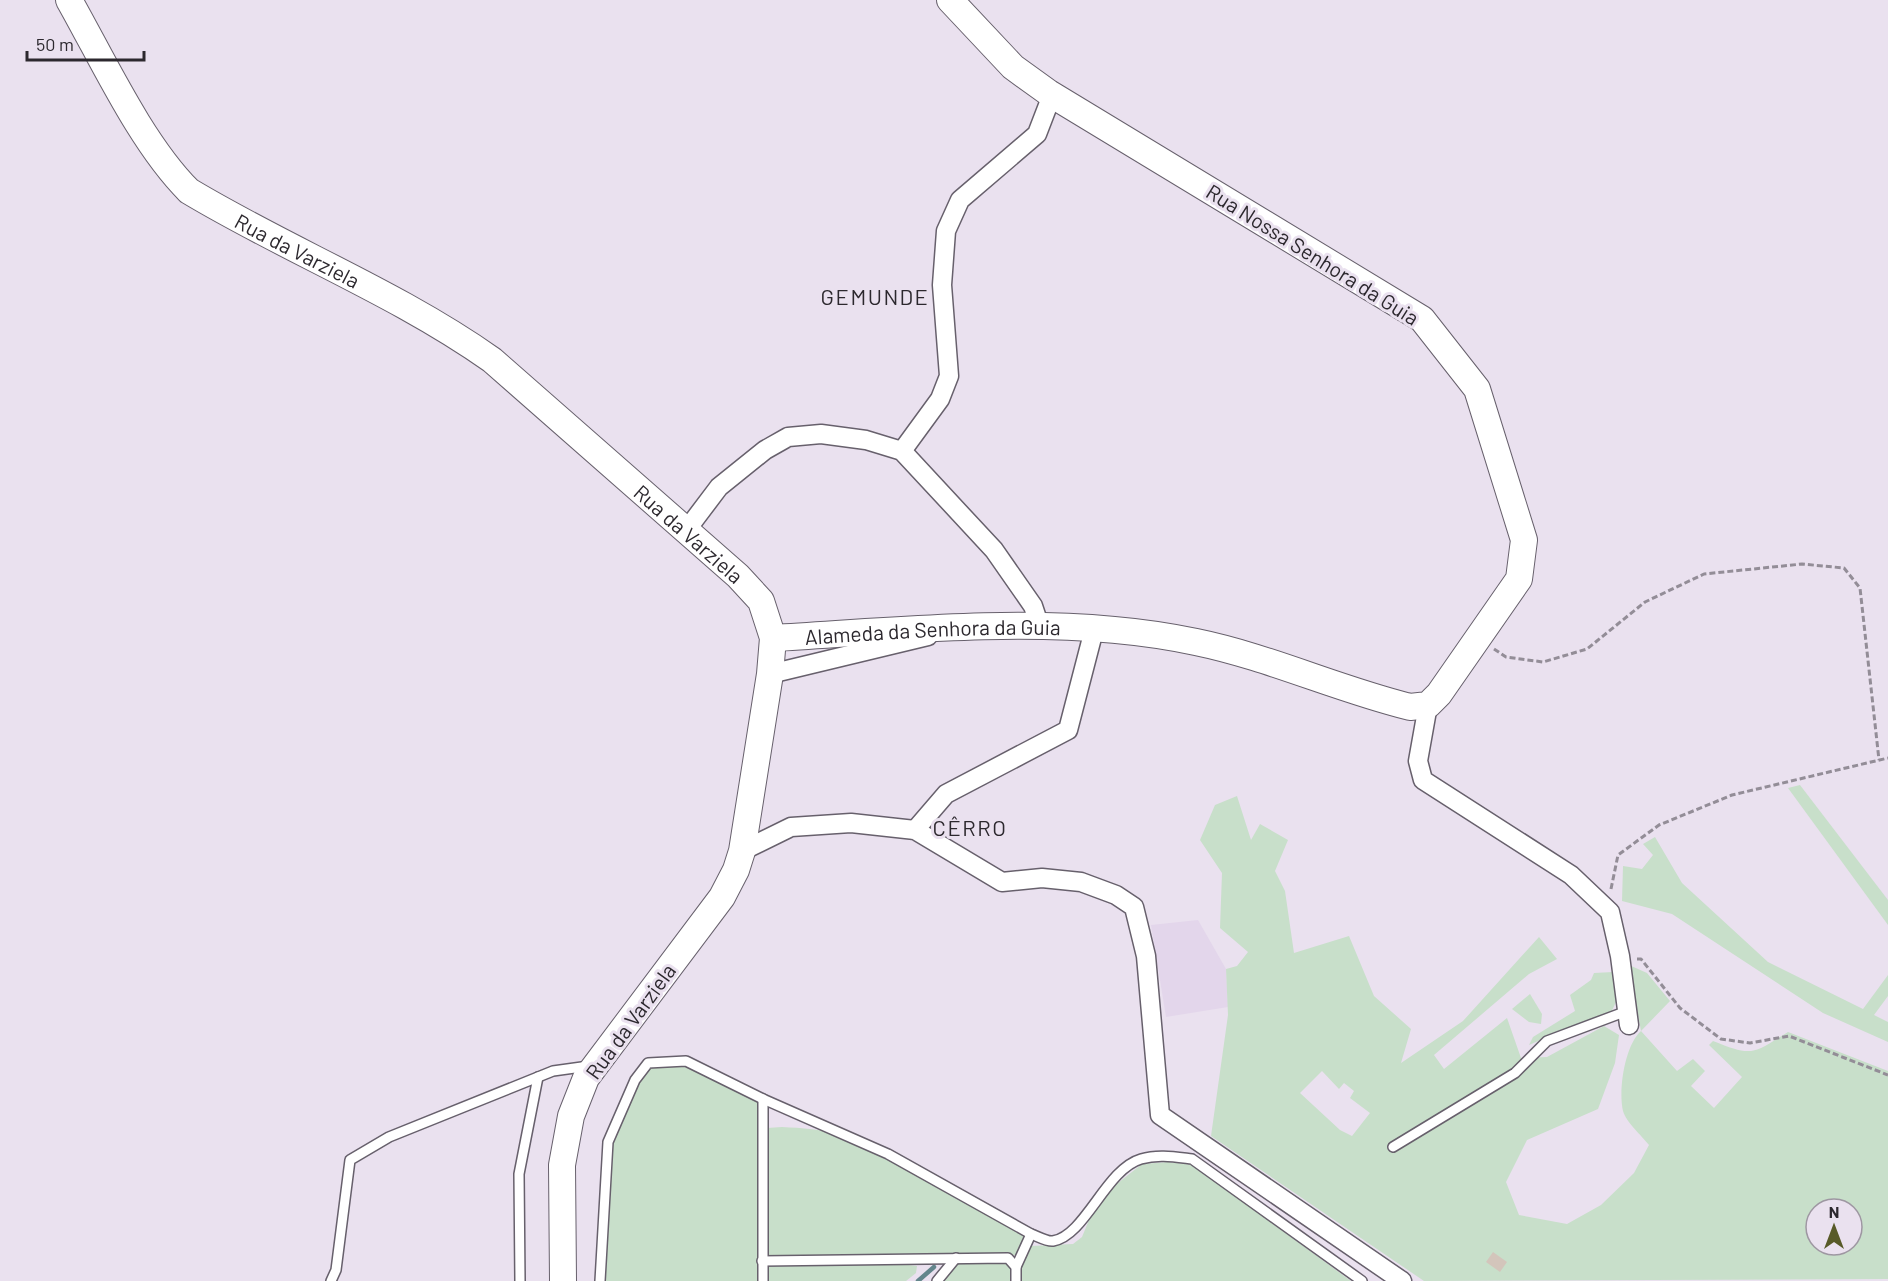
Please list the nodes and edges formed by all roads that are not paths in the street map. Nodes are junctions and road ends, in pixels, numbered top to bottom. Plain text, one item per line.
1 (69, 0) edge
2 (950, 0) edge
3 (1052, 94) junction
4 (902, 451) junction
5 (685, 532) junction
6 (1095, 626) junction
7 (1040, 627) junction
8 (932, 629) junction
9 (773, 638) junction
10 (770, 674) junction
11 (1428, 705) junction
12 (915, 830) junction
13 (742, 851) junction
14 (1628, 1018) joint
15 (596, 1065) junction
16 (538, 1077) junction
17 (763, 1099) junction
18 (1393, 1147) dead end
19 (1031, 1234) junction
20 (956, 1258) junction
21 (762, 1261) junction
22 (1016, 1267) junction
23 (331, 1281) edge
24 (520, 1281) edge
25 (563, 1281) edge
26 (600, 1281) edge
27 (763, 1281) edge
28 (937, 1281) edge
29 (1016, 1281) edge
30 (1362, 1281) edge
31 (1402, 1281) edge

1 - 5 street, Rua da Varziela
2 - 3 street, Rua Nossa Senhora da Guia
3 - 4 street
3 - 11 street, Rua Nossa Senhora da Guia
4 - 5 street
4 - 7 street
5 - 9 street, Rua da Varziela
6 - 7 street, Alameda da Senhora da Guia
6 - 11 street
6 - 12 street
7 - 8 street, Alameda da Senhora da Guia
8 - 9 street, Alameda da Senhora da Guia
8 - 10 street
9 - 10 street, Rua da Varziela
10 - 13 street, Rua da Varziela
11 - 14 street
12 - 13 street
12 - 31 street
13 - 15 street, Rua da Varziela
14 - 18 lane
15 - 16 lane
15 - 25 street, Rua da Varziela
16 - 23 lane
16 - 24 lane
17 - 19 lane
17 - 21 lane
17 - 26 lane
19 - 22 lane
19 - 30 lane
20 - 21 lane
20 - 22 lane
20 - 28 lane
21 - 27 lane
22 - 29 lane

